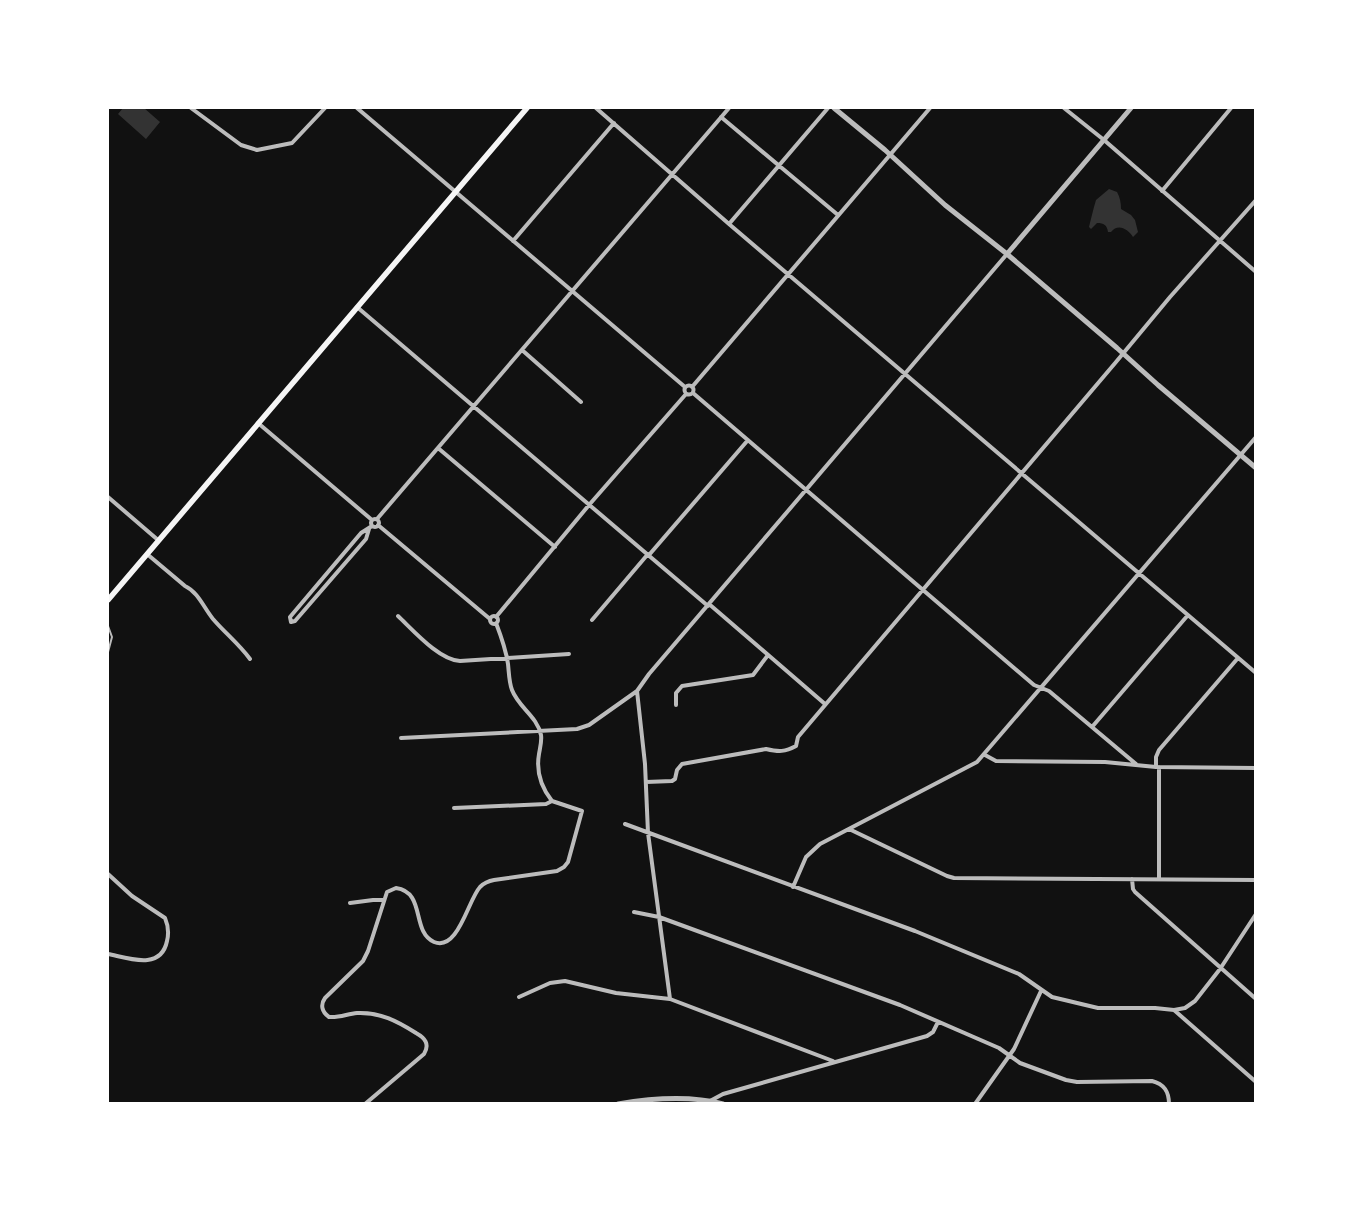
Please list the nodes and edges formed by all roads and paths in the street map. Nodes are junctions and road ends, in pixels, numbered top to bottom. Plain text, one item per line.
1 (191, 108) edge
2 (324, 108) edge
3 (357, 108) edge
4 (527, 108) edge
5 (596, 108) edge
6 (729, 108) edge
7 (828, 108) edge
8 (834, 108) edge
9 (930, 108) edge
10 (1064, 108) edge
11 (1131, 108) edge
12 (1231, 108) edge
13 (721, 117) junction
14 (614, 123) junction
15 (1104, 140) junction
16 (890, 155) junction
17 (779, 165) junction
18 (672, 174) junction
19 (1162, 191) junction
20 (455, 192) junction
21 (1256, 200) edge
22 (838, 215) junction
23 (729, 224) junction
24 (1220, 240) junction
25 (513, 241) junction
26 (1007, 254) junction
27 (1256, 272) edge
28 (788, 274) junction
29 (573, 291) junction
30 (357, 307) junction
31 (522, 350) junction
32 (1123, 354) junction
33 (904, 374) junction
34 (692, 386) junction
35 (685, 387) junction
36 (693, 393) junction
37 (686, 394) junction
38 (580, 402) dead end
39 (474, 406) junction
40 (258, 423) junction
41 (1256, 437) edge
42 (748, 440) junction
43 (438, 448) junction
44 (1240, 455) junction
45 (1256, 468) edge
46 (1021, 473) junction
47 (806, 490) junction
48 (108, 497) edge
49 (589, 505) junction
50 (372, 520) junction
51 (378, 522) junction
52 (371, 527) junction
53 (158, 540) junction
54 (555, 547) junction
55 (147, 554) junction
56 (649, 555) junction
57 (1138, 573) junction
58 (922, 590) junction
59 (108, 600) edge
60 (709, 605) junction
61 (1188, 615) junction
62 (398, 616) dead end
63 (496, 617) junction
64 (490, 619) junction
65 (592, 620) dead end
66 (496, 623) junction
67 (108, 626) edge
68 (108, 652) edge
69 (569, 654) dead end
70 (768, 655) junction
71 (1238, 658) junction
72 (250, 659) dead end
73 (507, 659) junction
74 (1255, 672) edge
75 (1041, 688) junction
76 (637, 691) junction
77 (825, 704) junction
78 (676, 705) dead end
79 (1092, 727) junction
80 (540, 731) junction
81 (401, 738) dead end
82 (985, 755) junction
83 (1136, 764) junction
84 (1158, 767) junction
85 (1256, 768) edge
86 (646, 782) junction
87 (552, 800) junction
88 (454, 808) dead end
89 (625, 824) dead end
90 (850, 829) junction
91 (648, 833) junction
92 (108, 874) edge
93 (1132, 879) junction
94 (1159, 879) junction
95 (1256, 880) edge
96 (793, 887) junction
97 (383, 900) junction
98 (350, 903) dead end
99 (634, 912) dead end
100 (1256, 914) edge
101 (660, 916) junction
102 (108, 954) edge
103 (1220, 968) junction
104 (1041, 991) junction
105 (518, 997) dead end
106 (670, 999) junction
107 (1256, 999) edge
108 (1174, 1010) junction
109 (938, 1022) junction
110 (1010, 1055) junction
111 (833, 1061) junction
112 (1255, 1081) edge
113 (710, 1101) junction
114 (365, 1104) edge
115 (618, 1104) edge
116 (723, 1104) edge
117 (976, 1104) edge
118 (1169, 1104) edge

1 - 2 street
3 - 20 street
4 - 20 main road
5 - 14 street
6 - 13 street
7 - 17 street
8 - 16 street
9 - 16 street
10 - 15 street
11 - 15 street
12 - 19 street
13 - 17 street
13 - 18 street
14 - 18 street
14 - 25 street
15 - 19 street
15 - 26 street
16 - 22 street
16 - 26 street
17 - 22 street
17 - 23 street
18 - 23 street
18 - 29 street
19 - 24 street
20 - 25 street
20 - 30 main road
21 - 24 street
22 - 28 street
23 - 28 street
24 - 27 street
24 - 32 street
25 - 29 street
26 - 32 street
26 - 33 street
28 - 33 street
28 - 34 street
29 - 31 street
29 - 35 street
30 - 39 street
30 - 40 main road
31 - 38 street
31 - 39 street
32 - 44 street
32 - 46 street
33 - 46 street
33 - 47 street
34 - 35 street
34 - 36 street
35 - 37 street
36 - 37 street
36 - 42 street
37 - 49 street
39 - 43 street
39 - 49 street
40 - 50 street
40 - 53 main road
41 - 44 street
42 - 47 street
42 - 56 street
43 - 51 street
43 - 54 street
44 - 45 street
44 - 57 street
46 - 57 street
46 - 58 street
47 - 58 street
47 - 60 street
48 - 53 street
49 - 54 street
49 - 56 street
50 - 51 street
50 - 52 street
51 - 52 street
51 - 64 street
52 - 52 street
53 - 55 main road
54 - 63 street
55 - 59 main road
55 - 72 street
56 - 60 street
56 - 65 street
57 - 61 street
57 - 75 street
58 - 75 street
58 - 77 street
60 - 70 street
60 - 76 street
61 - 71 street
61 - 79 street
62 - 73 street
63 - 64 street
63 - 66 street
64 - 66 street
66 - 73 street
67 - 68 lane
69 - 73 street
70 - 77 street
70 - 78 street
71 - 74 street
71 - 84 street
73 - 80 street
75 - 79 street
75 - 82 street
76 - 80 street
76 - 86 street
77 - 86 street
79 - 83 street
80 - 81 street
80 - 87 street
82 - 83 street
82 - 90 street
83 - 84 street
84 - 85 street
84 - 94 street
86 - 91 street
87 - 88 street
87 - 97 street
89 - 91 street
90 - 93 street
90 - 96 street
91 - 96 street
91 - 101 street
92 - 102 street
93 - 94 street
93 - 103 street
94 - 95 street
96 - 104 street
97 - 98 street
97 - 114 street
99 - 101 street
100 - 103 street
101 - 106 street
101 - 109 street
103 - 107 street
103 - 108 street
104 - 108 street
104 - 110 street
105 - 106 street
106 - 111 street
108 - 112 street
109 - 110 street
109 - 111 street
110 - 117 street
110 - 118 street
111 - 113 street
113 - 115 street
113 - 116 street

